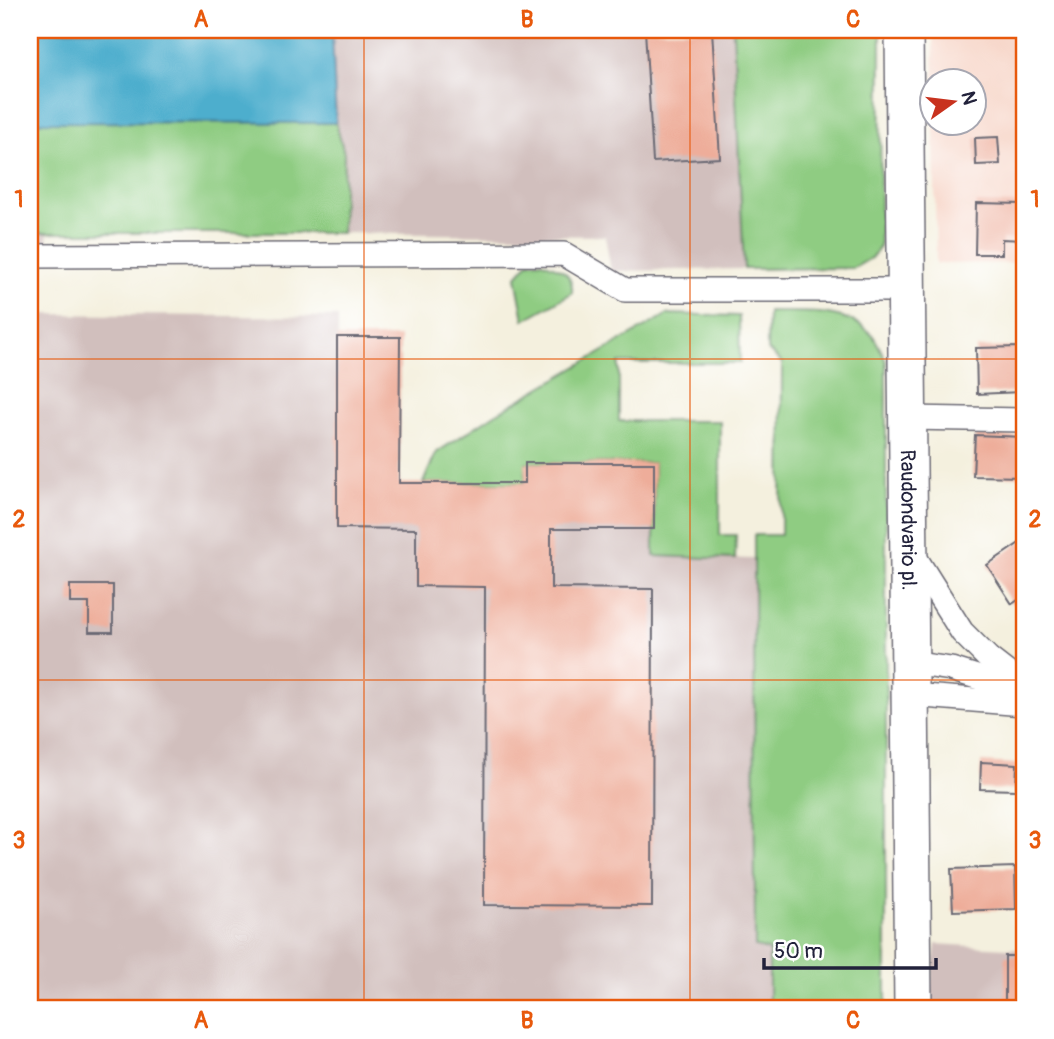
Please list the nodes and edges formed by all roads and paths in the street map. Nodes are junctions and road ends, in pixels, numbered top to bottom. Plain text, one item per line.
1 (904, 30) edge
2 (30, 256) edge
3 (907, 290) junction
4 (908, 418) junction
5 (1024, 420) edge
6 (910, 549) junction
7 (911, 679) junction
8 (1024, 686) edge
9 (1024, 692) edge
10 (1024, 704) edge
11 (913, 1009) edge

1 - 3 main road, Raudondvario pl.
2 - 3 street
3 - 4 main road, Raudondvario pl.
4 - 5 street
4 - 6 main road, Raudondvario pl.
6 - 7 main road, Raudondvario pl.
6 - 8 street
7 - 9 street
7 - 10 street
7 - 11 main road, Raudondvario pl.

